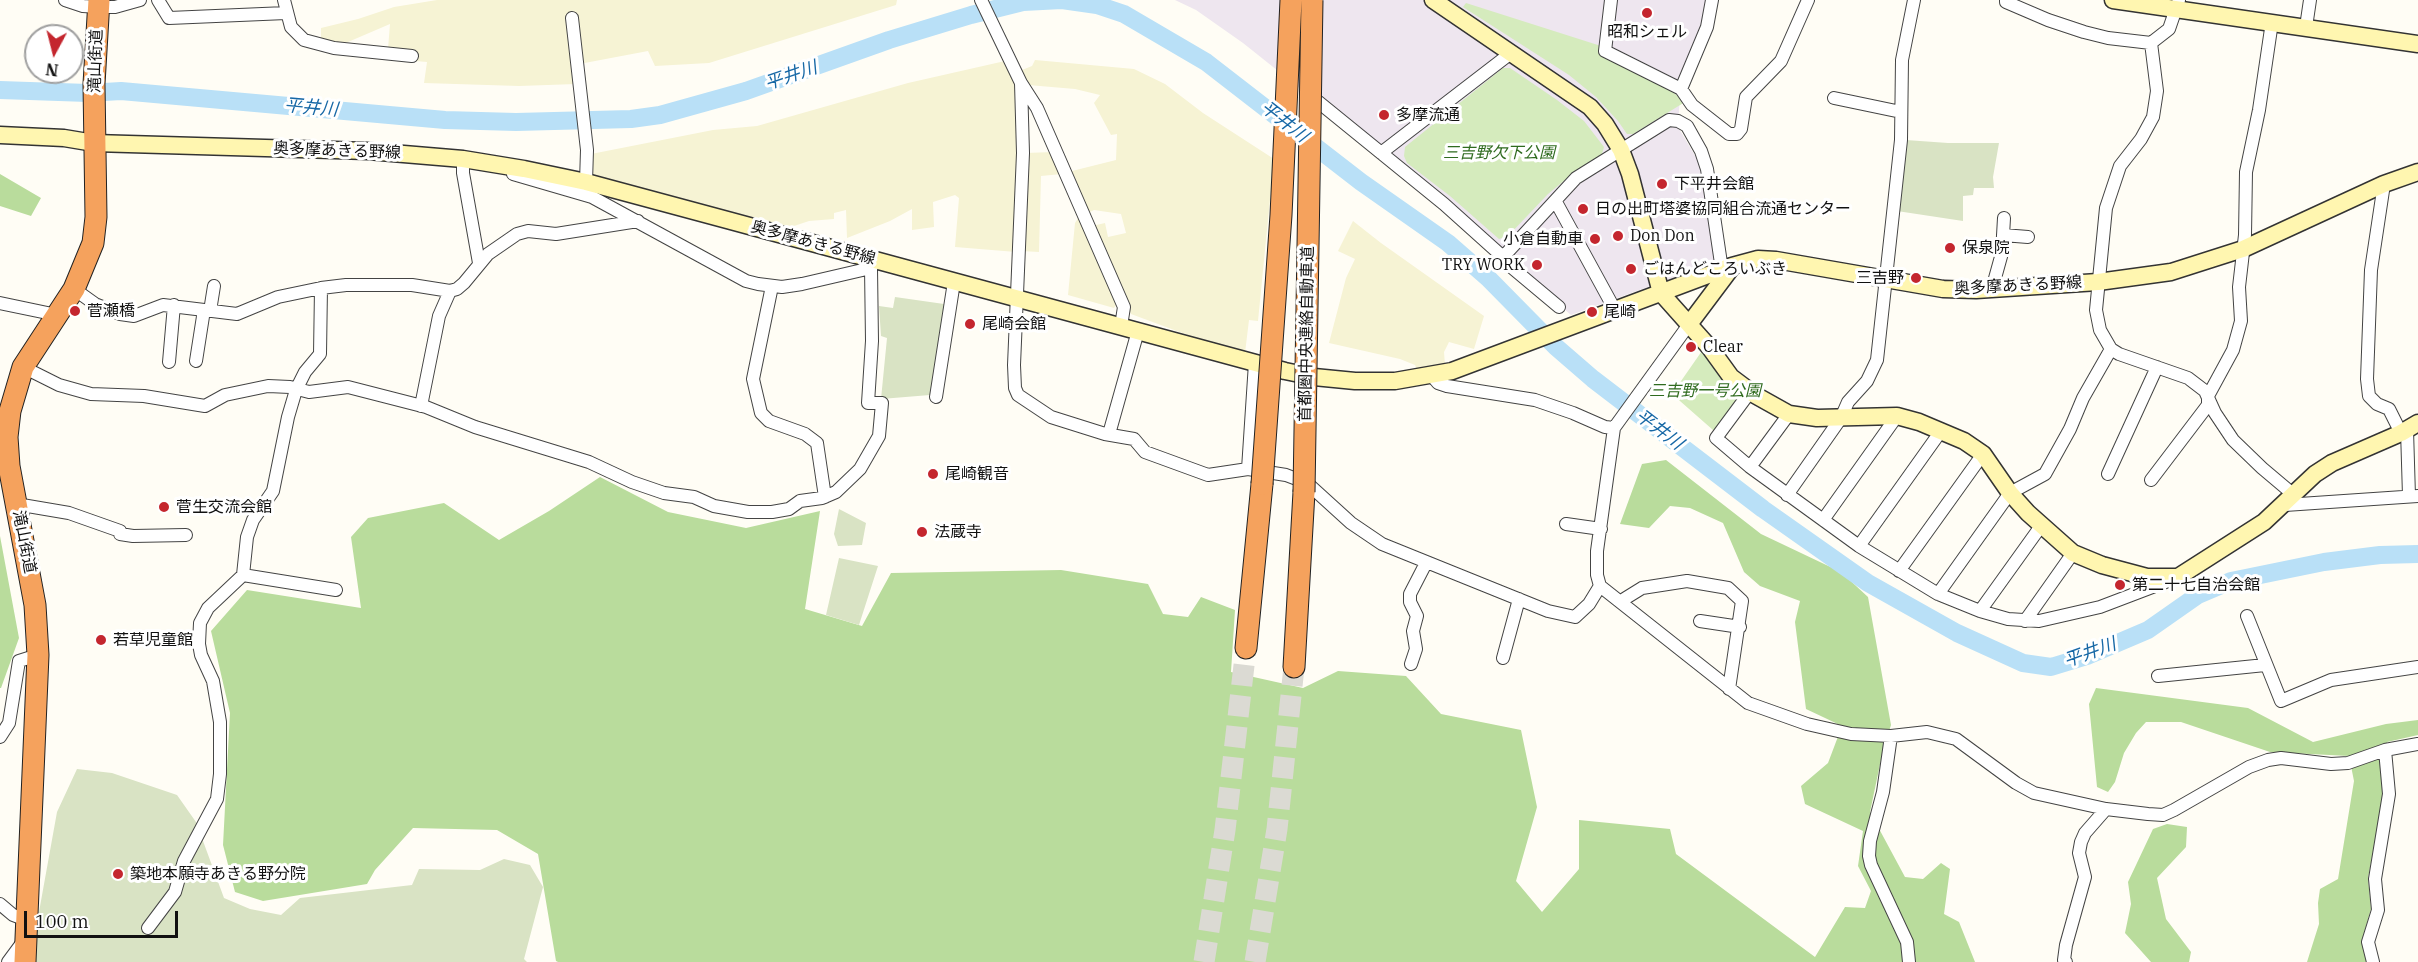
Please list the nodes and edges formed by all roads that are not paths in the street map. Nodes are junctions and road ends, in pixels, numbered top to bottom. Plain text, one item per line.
1 (65, 0) edge
2 (140, 0) edge
3 (158, 0) edge
4 (284, 0) edge
5 (981, 0) edge
6 (1290, 0) edge
7 (1312, 0) edge
8 (1433, 0) edge
9 (1611, 0) edge
10 (1712, 0) edge
11 (1808, 0) edge
12 (1914, 0) edge
13 (2006, 0) edge
14 (2112, 0) edge
15 (2310, 0) edge
16 (98, 4) edge
17 (2178, 4) edge
18 (286, 13) junction
19 (572, 18) dead end
20 (2272, 22) junction
21 (2306, 27) junction
22 (2151, 43) junction
23 (2418, 44) edge
24 (1511, 53) junction
25 (412, 56) dead end
26 (1021, 83) junction
27 (1681, 89) junction
28 (1834, 98) dead end
29 (1316, 100) dead end
30 (1901, 112) junction
31 (0, 135) edge
32 (94, 137) junction
33 (1621, 150) junction
34 (1381, 153) junction
35 (463, 159) junction
36 (2418, 172) edge
37 (586, 182) junction
38 (2384, 184) junction
39 (1556, 202) junction
40 (2004, 219) dead end
41 (638, 222) junction
42 (2003, 235) junction
43 (2028, 237) dead end
44 (2243, 249) junction
45 (1503, 257) junction
46 (479, 263) junction
47 (873, 264) junction
48 (1727, 268) junction
49 (1885, 280) junction
50 (954, 282) junction
51 (2098, 282) junction
52 (214, 286) dead end
53 (772, 286) junction
54 (321, 288) junction
55 (74, 289) junction
56 (1992, 289) junction
57 (450, 291) junction
58 (1661, 293) junction
59 (1017, 298) junction
60 (0, 303) edge
61 (174, 305) junction
62 (1559, 307) dead end
63 (1615, 310) junction
64 (207, 311) junction
65 (57, 315) junction
66 (1689, 323) junction
67 (1121, 326) junction
68 (1138, 331) junction
69 (2111, 349) junction
70 (196, 361) dead end
71 (169, 362) dead end
72 (1256, 363) junction
73 (23, 367) junction
74 (2157, 367) junction
75 (1432, 376) junction
76 (296, 390) junction
77 (1750, 392) junction
78 (2208, 396) junction
79 (936, 397) dead end
80 (421, 406) junction
81 (1789, 414) junction
82 (1897, 416) junction
83 (1841, 418) junction
84 (1615, 426) junction
85 (2409, 429) edge
86 (1941, 431) junction
87 (1109, 434) junction
88 (1983, 454) junction
89 (1750, 467) junction
90 (2108, 474) dead end
91 (1255, 477) junction
92 (2151, 480) dead end
93 (2010, 493) junction
94 (1787, 495) junction
95 (2413, 496) edge
96 (825, 497) junction
97 (2290, 500) junction
98 (16, 504) junction
99 (1823, 520) junction
100 (1566, 524) dead end
101 (2041, 526) junction
102 (1601, 529) junction
103 (186, 535) dead end
104 (1859, 546) junction
105 (2073, 554) junction
106 (1426, 563) junction
107 (1899, 571) junction
108 (243, 575) junction
109 (2178, 577) junction
110 (1600, 586) junction
111 (336, 590) dead end
112 (1938, 594) junction
113 (1520, 599) junction
114 (1621, 601) junction
115 (1980, 611) junction
116 (2247, 616) dead end
117 (1700, 621) dead end
118 (2025, 621) junction
119 (1740, 627) junction
120 (1246, 648) tunnel mouth
121 (38, 655) junction
122 (1503, 658) dead end
123 (1411, 664) dead end
124 (2265, 665) junction
125 (2418, 667) edge
126 (1294, 668) tunnel mouth
127 (2158, 676) dead end
128 (1729, 689) junction
129 (1891, 736) junction
130 (0, 737) edge
131 (2418, 744) edge
132 (2385, 750) junction
133 (2106, 809) junction
134 (0, 904) edge
135 (148, 928) dead end
136 (26, 929) junction
137 (8, 962) edge
138 (25, 962) edge
139 (1909, 962) edge
140 (2067, 962) edge
141 (2373, 962) edge

1 - 16 street
2 - 16 street
3 - 18 street
4 - 18 street
5 - 26 street
6 - 91 highway, 首都圏中央連絡自動車道, bridge
7 - 126 highway, 首都圏中央連絡自動車道, bridge
8 - 24 main road
9 - 27 street
10 - 27 street
11 - 27 street
12 - 30 street
13 - 22 street
14 - 17 main road
15 - 21 street
16 - 32 highway, 滝山街道
17 - 20 main road
17 - 22 street
18 - 25 street
19 - 37 street
20 - 21 main road
20 - 44 street
21 - 23 main road
22 - 51 street
24 - 33 main road
24 - 34 street
26 - 59 street
26 - 67 street
28 - 30 street
29 - 34 street
30 - 49 street
31 - 32 main road, 奥多摩あきる野線
32 - 35 main road, 奥多摩あきる野線
32 - 55 highway, 滝山街道
33 - 39 street
33 - 48 street
33 - 58 main road
34 - 45 street
35 - 37 main road, 奥多摩あきる野線
35 - 41 street
35 - 46 street
36 - 38 main road, 奥多摩あきる野線
37 - 47 main road, 奥多摩あきる野線
38 - 44 main road, 奥多摩あきる野線
38 - 85 street
39 - 45 street
39 - 63 street
40 - 42 street
41 - 46 street
41 - 53 street
42 - 43 street
42 - 56 street
44 - 51 main road, 奥多摩あきる野線
44 - 78 street
45 - 62 street
46 - 57 street
47 - 50 main road, 奥多摩あきる野線
47 - 53 street
47 - 96 street
48 - 49 main road, 奥多摩あきる野線
48 - 58 main road, 奥多摩あきる野線
48 - 66 main road
49 - 56 main road, 奥多摩あきる野線
49 - 83 street
50 - 59 main road, 奥多摩あきる野線
50 - 79 street
51 - 56 main road, 奥多摩あきる野線
51 - 69 street
52 - 64 street
53 - 96 street
54 - 57 street
54 - 64 street
54 - 76 street
55 - 61 street
55 - 65 highway, 滝山街道
57 - 80 street
58 - 63 main road, 奥多摩あきる野線
58 - 66 main road
59 - 67 main road, 奥多摩あきる野線
59 - 87 street
60 - 65 street
61 - 64 street
61 - 71 street
63 - 75 main road, 奥多摩あきる野線
64 - 70 street
65 - 73 highway, 滝山街道
66 - 77 main road
66 - 84 street
67 - 68 main road, 奥多摩あきる野線
68 - 72 main road, 奥多摩あきる野線
68 - 87 street
69 - 74 street
69 - 93 street
72 - 75 main road, 奥多摩あきる野線
72 - 91 street
73 - 76 street
73 - 98 highway, 滝山街道
74 - 78 street
74 - 90 street
75 - 84 street
76 - 80 street
76 - 108 street
77 - 81 main road
77 - 89 street
78 - 92 street
78 - 97 street
80 - 96 street
81 - 83 main road
81 - 89 street
82 - 83 main road
82 - 86 main road
82 - 99 street
83 - 94 street
84 - 102 street
85 - 95 street
85 - 97 main road
86 - 88 main road
86 - 104 street
87 - 91 street
88 - 93 main road
88 - 107 street
89 - 94 street
91 - 106 street
91 - 120 highway, 首都圏中央連絡自動車道
93 - 101 main road
93 - 112 street
94 - 99 street
95 - 97 street
97 - 109 main road
98 - 103 street
98 - 121 highway, 滝山街道
99 - 104 street
100 - 102 street
101 - 105 main road
101 - 115 street
102 - 110 street
104 - 107 street
105 - 109 main road
105 - 118 street
106 - 113 street
106 - 123 street
107 - 112 street
108 - 111 street
108 - 135 street
109 - 118 street
110 - 113 street
110 - 114 street
112 - 115 street
113 - 122 street
114 - 119 street
114 - 128 street
115 - 118 street
116 - 124 street
117 - 119 street
119 - 128 street
121 - 130 street
121 - 136 highway, 滝山街道
124 - 125 street
124 - 127 street
128 - 129 street
129 - 133 street
129 - 139 street
131 - 132 street
132 - 133 street
132 - 141 street
133 - 140 street
134 - 136 street
136 - 137 street
136 - 138 highway, 滝山街道

